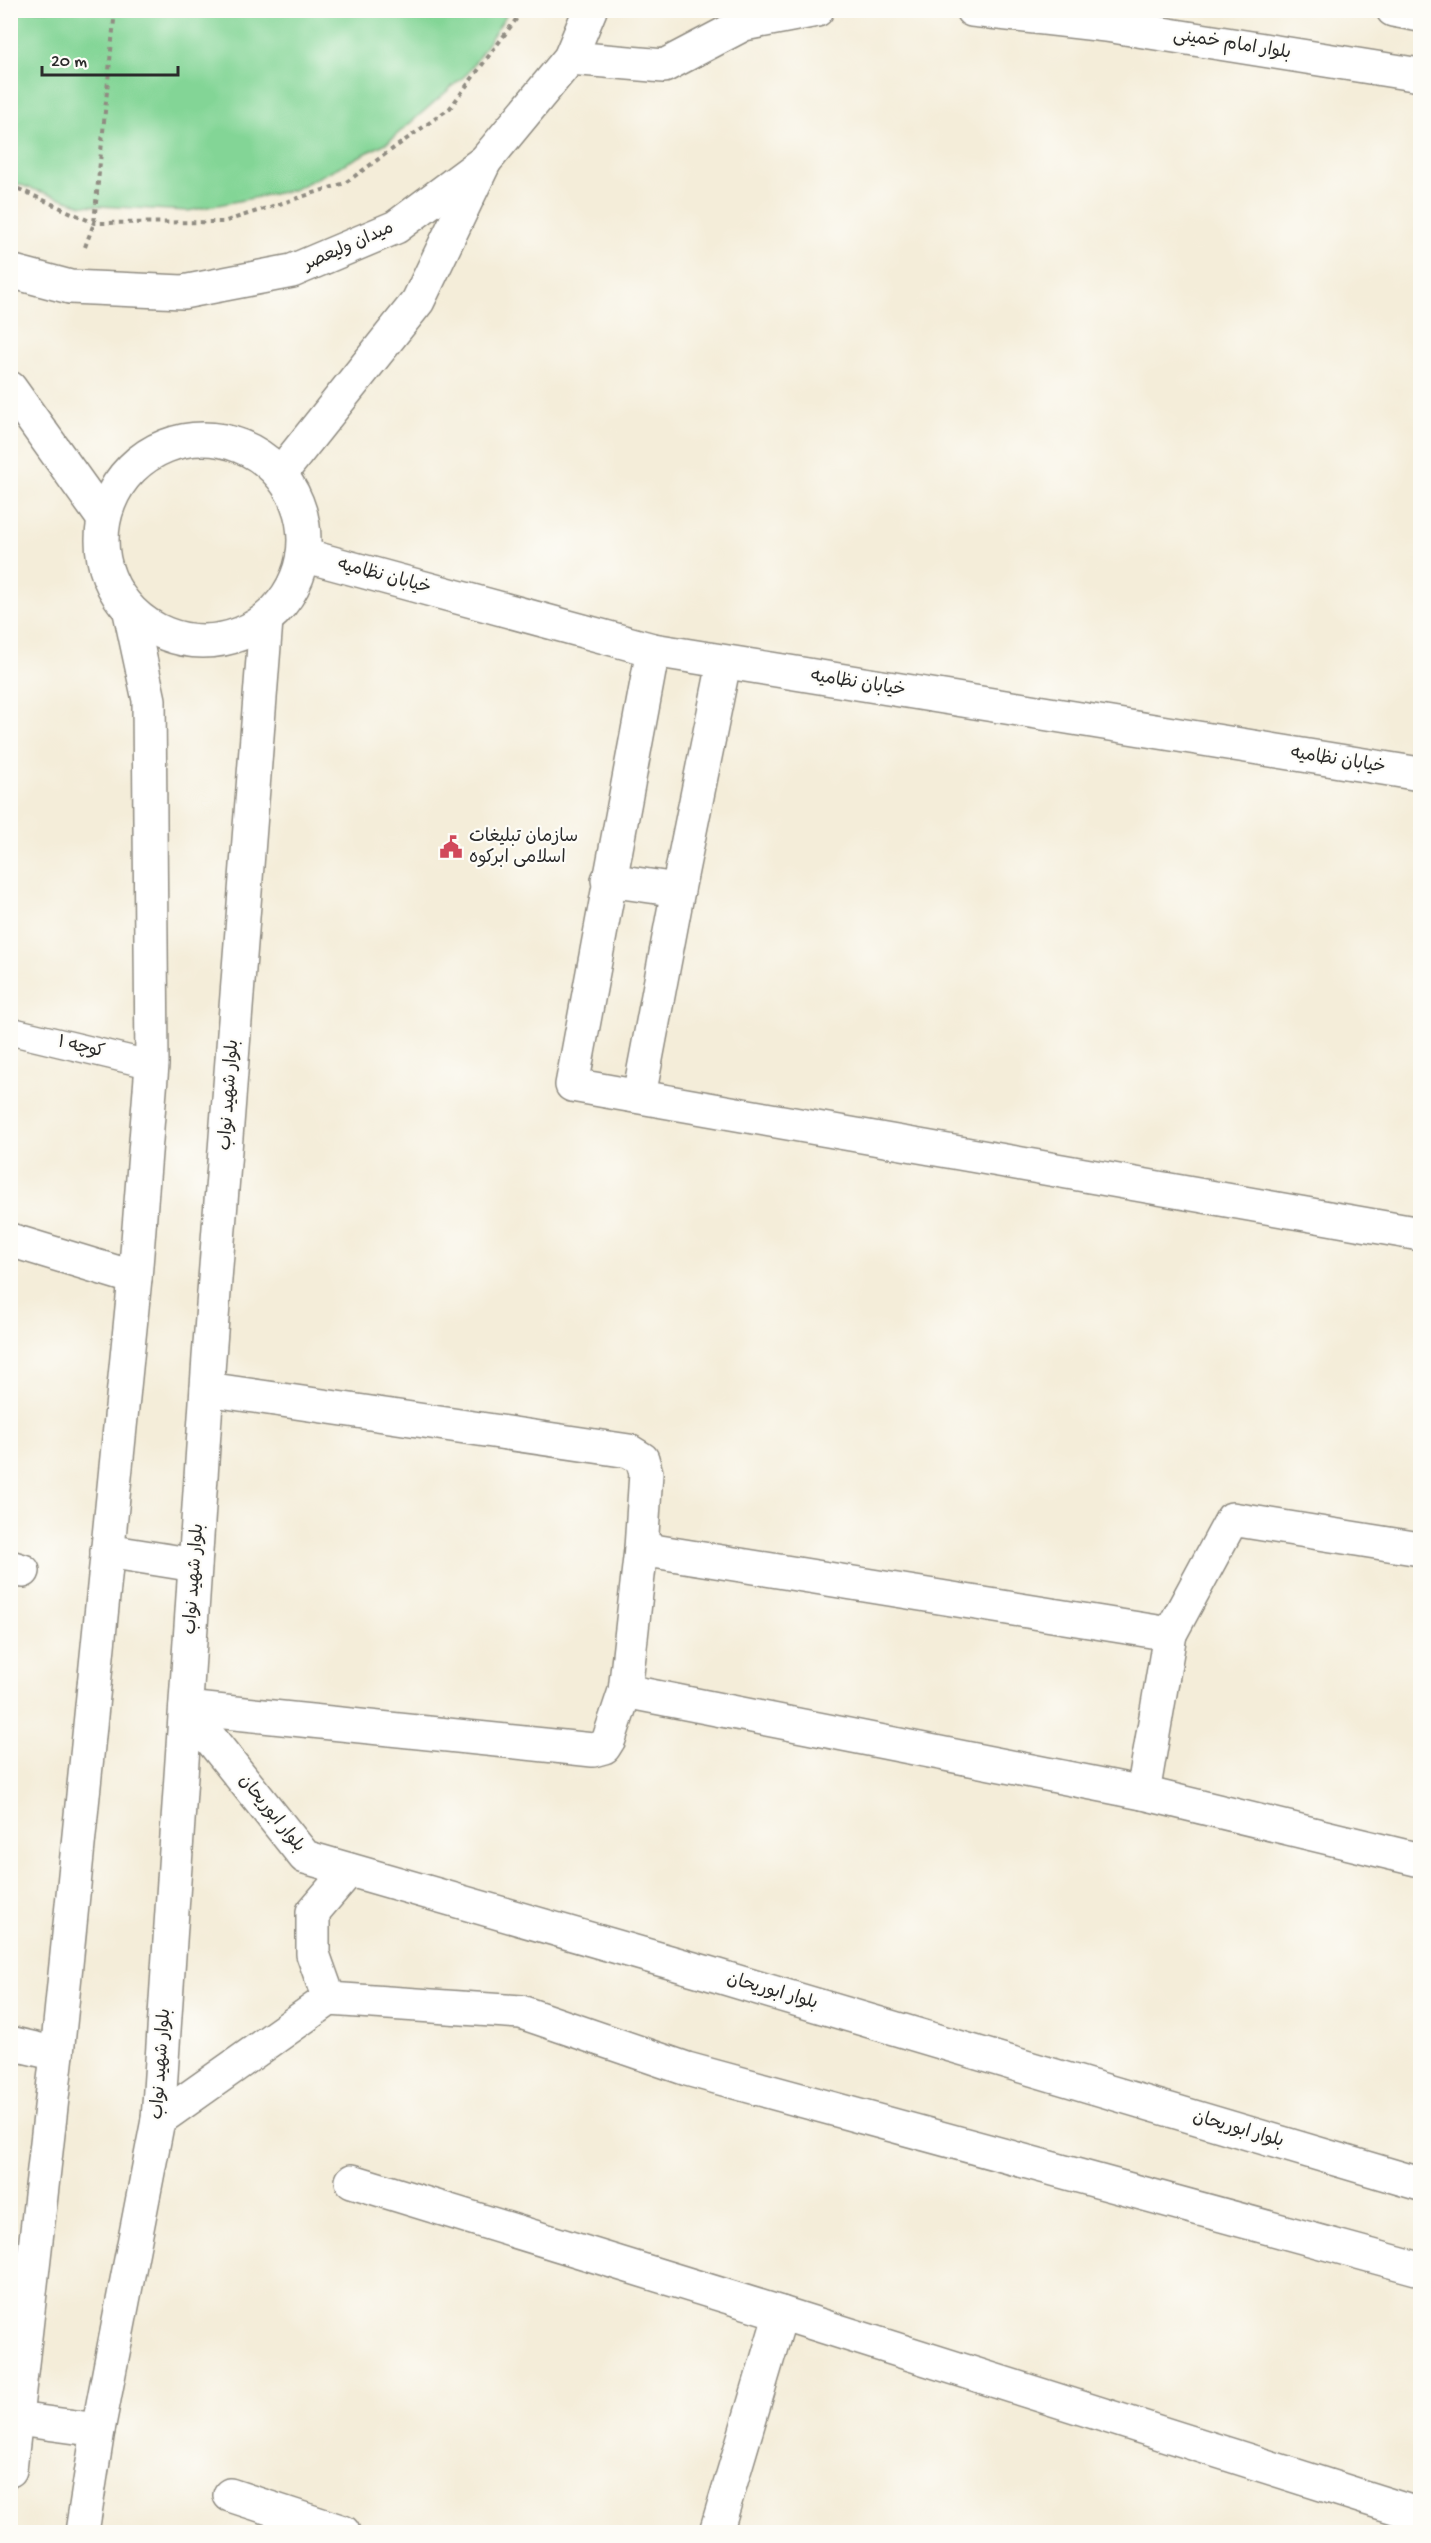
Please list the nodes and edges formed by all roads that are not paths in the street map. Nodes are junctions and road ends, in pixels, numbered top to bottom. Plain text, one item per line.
1 (590, 10) edge
2 (817, 10) edge
3 (972, 10) edge
4 (1394, 10) edge
5 (1420, 15) edge
6 (570, 58) junction
7 (1420, 75) edge
8 (485, 161) junction
9 (10, 271) edge
10 (10, 388) edge
11 (280, 474) junction
12 (103, 518) junction
13 (303, 555) junction
14 (130, 612) junction
15 (266, 620) junction
16 (653, 650) junction
17 (724, 663) junction
18 (1420, 774) edge
19 (608, 880) junction
20 (678, 890) junction
21 (10, 1031) edge
22 (152, 1065) junction
23 (639, 1096) junction
24 (1420, 1234) edge
25 (10, 1240) edge
26 (135, 1278) junction
27 (207, 1389) junction
28 (641, 1549) junction
29 (1420, 1549) edge
30 (107, 1551) junction
31 (195, 1565) junction
32 (1170, 1634) junction
33 (625, 1690) junction
34 (186, 1708) junction
35 (1143, 1793) junction
36 (1420, 1860) edge
37 (349, 1870) junction
38 (329, 1999) junction
39 (10, 2043) edge
40 (57, 2054) junction
41 (158, 2120) junction
42 (352, 2181) dead end
43 (1420, 2184) edge
44 (1420, 2269) edge
45 (781, 2313) junction
46 (14, 2418) edge
47 (98, 2430) junction
48 (10, 2470) edge
49 (230, 2495) dead end
50 (1420, 2515) edge
51 (82, 2532) edge
52 (343, 2532) edge
53 (716, 2532) edge

1 - 6 street, میدان ولیعصر
2 - 6 street
3 - 7 street, بلوار امام خمینی
4 - 5 street
6 - 8 street, میدان ولیعصر
8 - 9 street, میدان ولیعصر
8 - 11 street
10 - 12 street
11 - 12 street
11 - 13 street
12 - 14 street
13 - 15 street
13 - 16 street, خیابان نظامیه
14 - 15 street
14 - 22 street
15 - 27 street, بلوار شهید نواب
16 - 17 street, خیابان نظامیه
16 - 19 street
17 - 18 street, خیابان نظامیه
17 - 20 street
19 - 20 street
19 - 23 street
20 - 23 street
21 - 22 lane, کوچه ۱
22 - 26 street
23 - 24 street
25 - 26 street
26 - 30 street
27 - 28 street
27 - 31 street, بلوار شهید نواب
28 - 32 street
28 - 33 street
29 - 32 street
30 - 31 street
30 - 40 street
31 - 34 street, بلوار شهید نواب
32 - 35 street
33 - 34 street
33 - 35 street
34 - 37 street, بلوار ابوریحان
34 - 41 street, بلوار شهید نواب
35 - 36 street
37 - 38 street
37 - 43 street, بلوار ابوریحان
38 - 41 street
38 - 44 street
39 - 40 street
40 - 46 street
41 - 47 street, بلوار شهید نواب
42 - 45 street
45 - 50 street
45 - 53 street
46 - 47 street
46 - 48 street
47 - 51 street, بلوار شهید نواب
49 - 52 street

